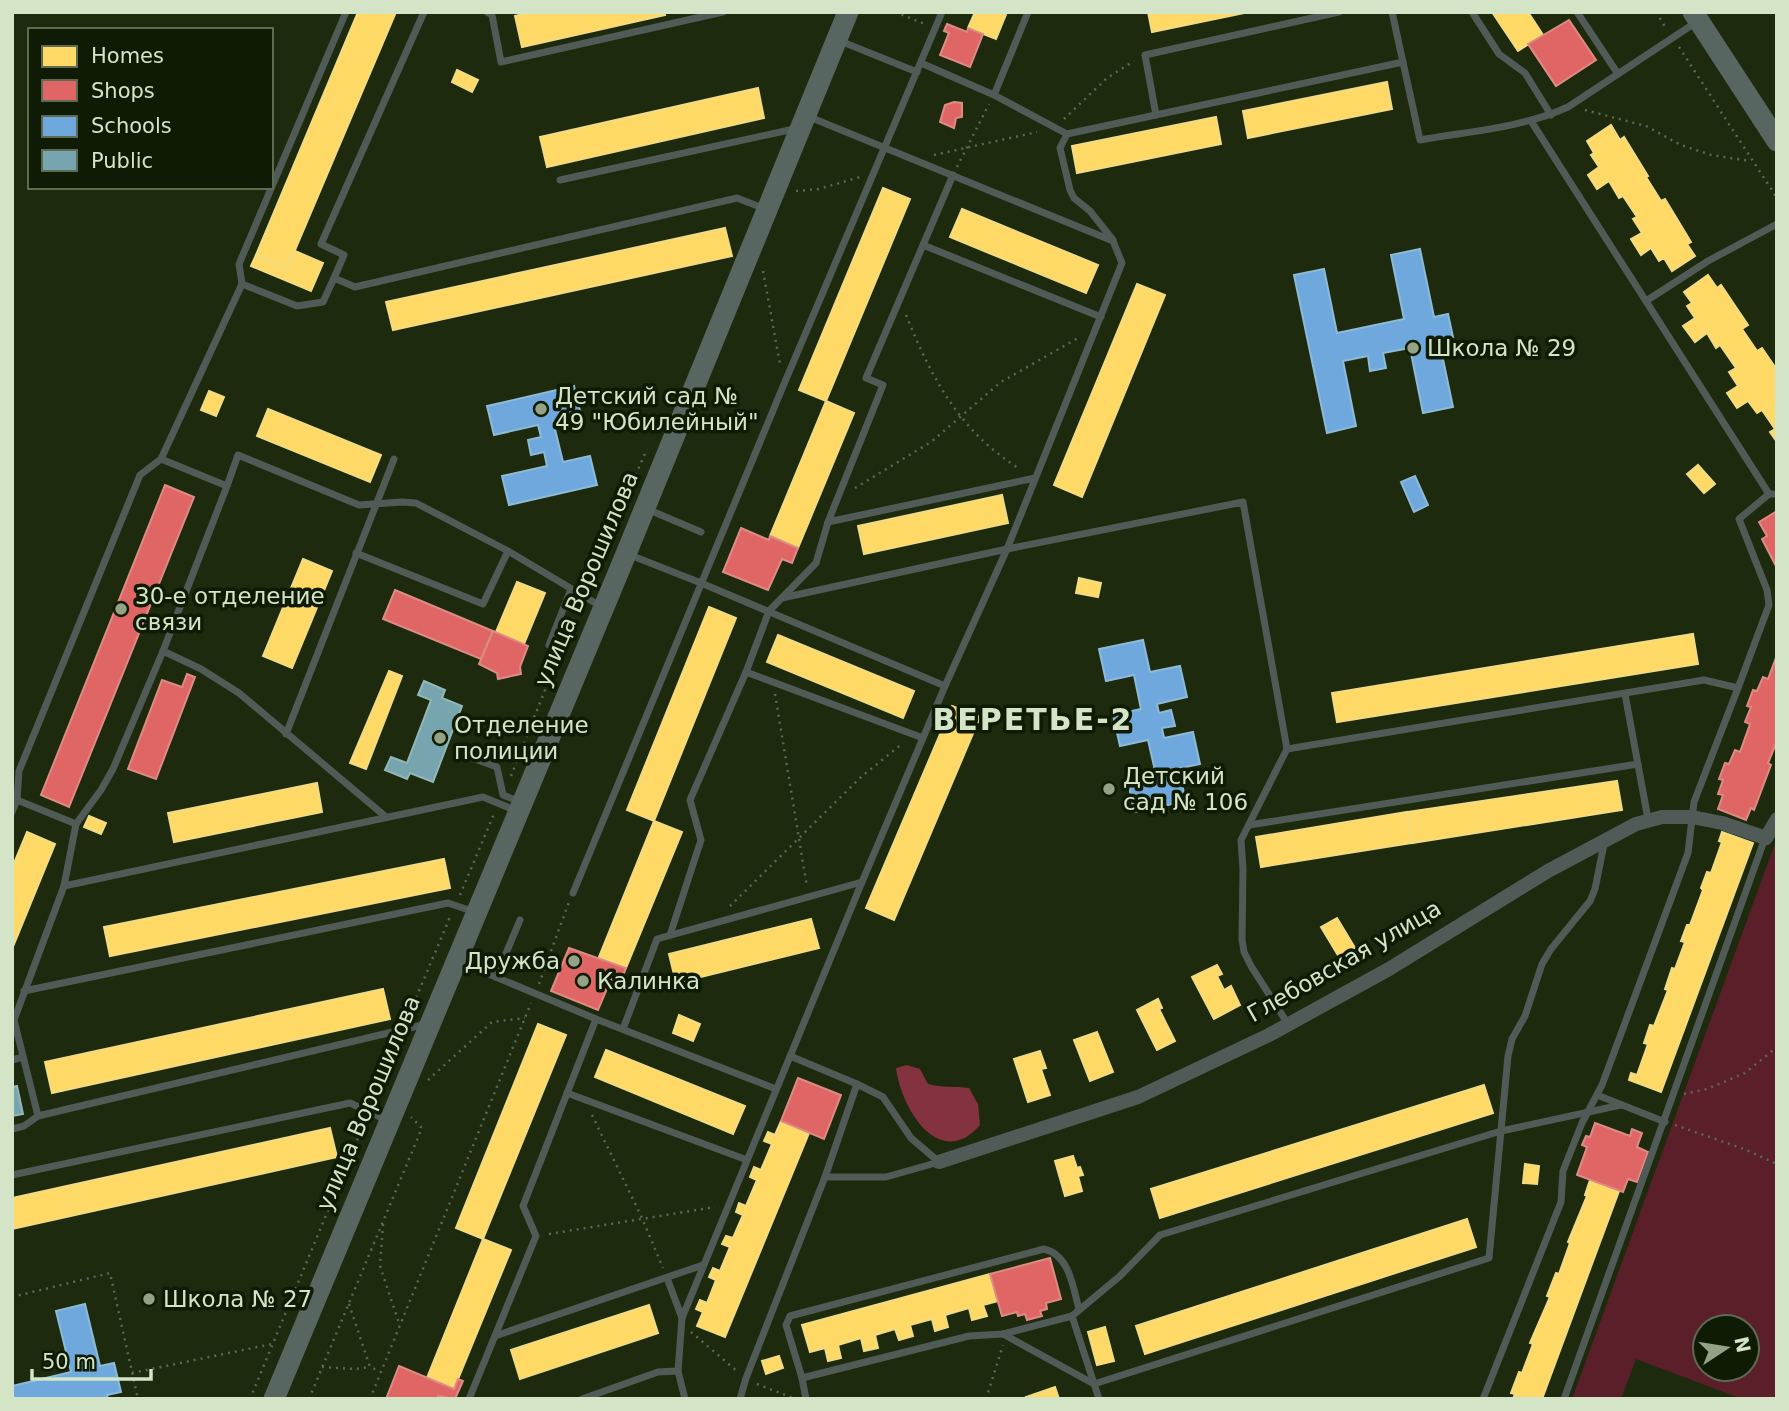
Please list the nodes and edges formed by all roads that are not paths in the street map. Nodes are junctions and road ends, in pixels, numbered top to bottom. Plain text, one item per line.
1 (346, 12) edge
2 (424, 12) edge
3 (488, 12) edge
4 (723, 12) edge
5 (848, 12) edge
6 (942, 12) edge
7 (1028, 12) edge
8 (1339, 12) edge
9 (1392, 12) edge
10 (1472, 12) edge
11 (1577, 12) edge
12 (1695, 16) edge
13 (837, 40) junction
14 (1404, 62) junction
15 (921, 63) junction
16 (917, 72) junction
17 (1618, 74) junction
18 (994, 94) junction
19 (1156, 115) junction
20 (1551, 115) junction
21 (1531, 121) junction
22 (804, 122) junction
23 (1067, 134) junction
24 (1777, 141) edge
25 (885, 148) junction
26 (953, 176) junction
27 (560, 180) dead end
28 (273, 184) edge
29 (271, 189) edge
30 (768, 210) junction
31 (1777, 224) edge
32 (1113, 241) junction
33 (923, 245) junction
34 (334, 278) junction
35 (242, 284) junction
36 (1646, 301) junction
37 (1101, 317) junction
38 (161, 459) junction
39 (394, 459) dead end
40 (1035, 478) junction
41 (227, 486) junction
42 (1773, 494) edge
43 (375, 505) junction
44 (644, 508) junction
45 (828, 522) junction
46 (701, 532) dead end
47 (1007, 549) junction
48 (508, 551) junction
49 (356, 553) junction
50 (626, 554) junction
51 (701, 583) junction
52 (571, 589) junction
53 (782, 598) junction
54 (603, 607) junction
55 (769, 611) junction
56 (549, 645) dead end
57 (163, 651) junction
58 (746, 672) junction
59 (945, 686) junction
60 (1738, 688) junction
61 (1625, 694) junction
62 (286, 734) junction
63 (923, 738) junction
64 (1287, 749) junction
65 (464, 755) dead end
66 (1638, 764) junction
67 (18, 800) junction
68 (510, 803) junction
69 (12, 812) edge
70 (386, 817) junction
71 (1692, 817) junction
72 (1648, 819) junction
73 (1777, 819) edge
74 (76, 824) junction
75 (1249, 825) junction
76 (1766, 838) junction
77 (1604, 841) junction
78 (862, 882) junction
79 (64, 886) junction
80 (573, 893) road end
81 (476, 912) junction
82 (520, 920) dead end
83 (670, 935) junction
84 (456, 960) junction
85 (496, 977) junction
86 (24, 991) junction
87 (596, 1019) junction
88 (430, 1023) junction
89 (1288, 1024) junction
90 (623, 1029) junction
91 (790, 1056) junction
92 (23, 1057) junction
93 (12, 1059) edge
94 (857, 1084) junction
95 (776, 1089) junction
96 (567, 1093) junction
97 (1597, 1096) junction
98 (1621, 1105) junction
99 (1587, 1112) junction
100 (38, 1116) junction
101 (391, 1116) junction
102 (1665, 1122) junction
103 (12, 1129) edge
104 (1501, 1131) junction
105 (747, 1160) junction
106 (939, 1162) junction
107 (12, 1175) edge
108 (825, 1177) junction
109 (703, 1265) junction
110 (667, 1278) junction
111 (1079, 1309) junction
112 (1072, 1316) junction
113 (682, 1318) junction
114 (1003, 1334) junction
115 (495, 1336) junction
116 (678, 1371) junction
117 (802, 1378) junction
118 (1094, 1384) junction
119 (277, 1398) edge
120 (469, 1399) edge
121 (582, 1399) edge
122 (685, 1399) edge
123 (740, 1399) edge
124 (806, 1399) edge
125 (1098, 1399) edge
126 (1483, 1399) edge
127 (1564, 1399) edge

1 - 28 lane
2 - 34 lane
3 - 4 lane
5 - 13 main road, улица Ворошилова
6 - 15 lane
7 - 18 lane
8 - 19 lane
9 - 14 lane
10 - 20 lane
11 - 17 lane
12 - 17 lane
12 - 24 main road
13 - 16 lane
13 - 22 main road, улица Ворошилова
14 - 19 lane
14 - 21 lane
15 - 16 lane
15 - 18 lane
16 - 25 lane
17 - 20 lane
18 - 23 lane
19 - 23 lane
20 - 21 lane
21 - 36 lane
22 - 25 lane
22 - 27 lane
22 - 30 main road, улица Ворошилова
23 - 32 lane
25 - 26 lane
25 - 51 lane
26 - 32 lane
26 - 33 lane
29 - 35 lane
30 - 34 lane
30 - 44 main road, улица Ворошилова
31 - 36 lane
32 - 37 lane
33 - 37 lane
33 - 45 lane
34 - 35 lane
35 - 38 lane
36 - 42 lane
37 - 40 lane
38 - 41 lane
38 - 67 lane
39 - 43 lane
40 - 45 lane
40 - 47 lane
41 - 43 lane
41 - 57 lane
42 - 60 lane
43 - 48 lane
43 - 49 lane
44 - 46 lane
44 - 50 main road, улица Ворошилова
45 - 53 lane
47 - 53 lane
47 - 59 lane
47 - 64 lane
48 - 49 lane
48 - 52 lane
49 - 62 lane
50 - 51 lane
50 - 54 main road, улица Ворошилова
51 - 55 lane
51 - 80 lane
52 - 54 lane
52 - 56 lane
53 - 55 lane
54 - 68 main road, улица Ворошилова
55 - 58 lane
55 - 59 lane
57 - 62 lane
57 - 74 lane
58 - 63 lane
58 - 83 lane
59 - 63 lane
60 - 61 lane
60 - 71 lane
61 - 64 lane
61 - 66 lane
62 - 70 lane
63 - 78 lane
64 - 75 lane
65 - 68 lane
66 - 72 lane
66 - 75 lane
67 - 69 lane
67 - 74 lane
68 - 70 lane
68 - 81 main road, улица Ворошилова
70 - 79 lane
71 - 72 street, Глебовская улица
71 - 76 street, Глебовская улица
71 - 97 lane
72 - 77 street, Глебовская улица
73 - 76 street
74 - 79 lane
75 - 89 lane
76 - 102 lane
77 - 89 street, Глебовская улица
77 - 104 lane
78 - 83 lane
78 - 91 lane
79 - 86 lane
81 - 84 main road, улица Ворошилова
81 - 86 lane
82 - 85 lane
83 - 90 lane
84 - 85 lane
84 - 88 main road, улица Ворошилова
85 - 87 lane
86 - 92 lane
87 - 90 lane
87 - 96 lane
88 - 100 lane
88 - 101 main road, улица Ворошилова
89 - 106 street, Глебовская улица
90 - 95 lane
91 - 94 lane
91 - 95 lane
92 - 93 lane
92 - 100 lane
94 - 106 lane
94 - 108 lane
95 - 105 lane
96 - 105 lane
96 - 115 lane
97 - 98 lane
97 - 99 lane
98 - 99 lane
98 - 102 lane
99 - 104 lane
99 - 126 lane
100 - 103 lane
101 - 107 lane
101 - 119 main road, улица Ворошилова
102 - 127 lane
104 - 111 lane
104 - 118 lane
105 - 109 lane
106 - 108 lane
108 - 123 lane
109 - 110 lane
109 - 113 lane
110 - 113 lane
110 - 115 lane
111 - 112 lane
111 - 117 lane
112 - 114 lane
112 - 118 lane
113 - 116 lane
114 - 117 lane
114 - 118 lane
115 - 120 lane
116 - 121 lane
116 - 122 lane
117 - 124 lane
118 - 125 lane

